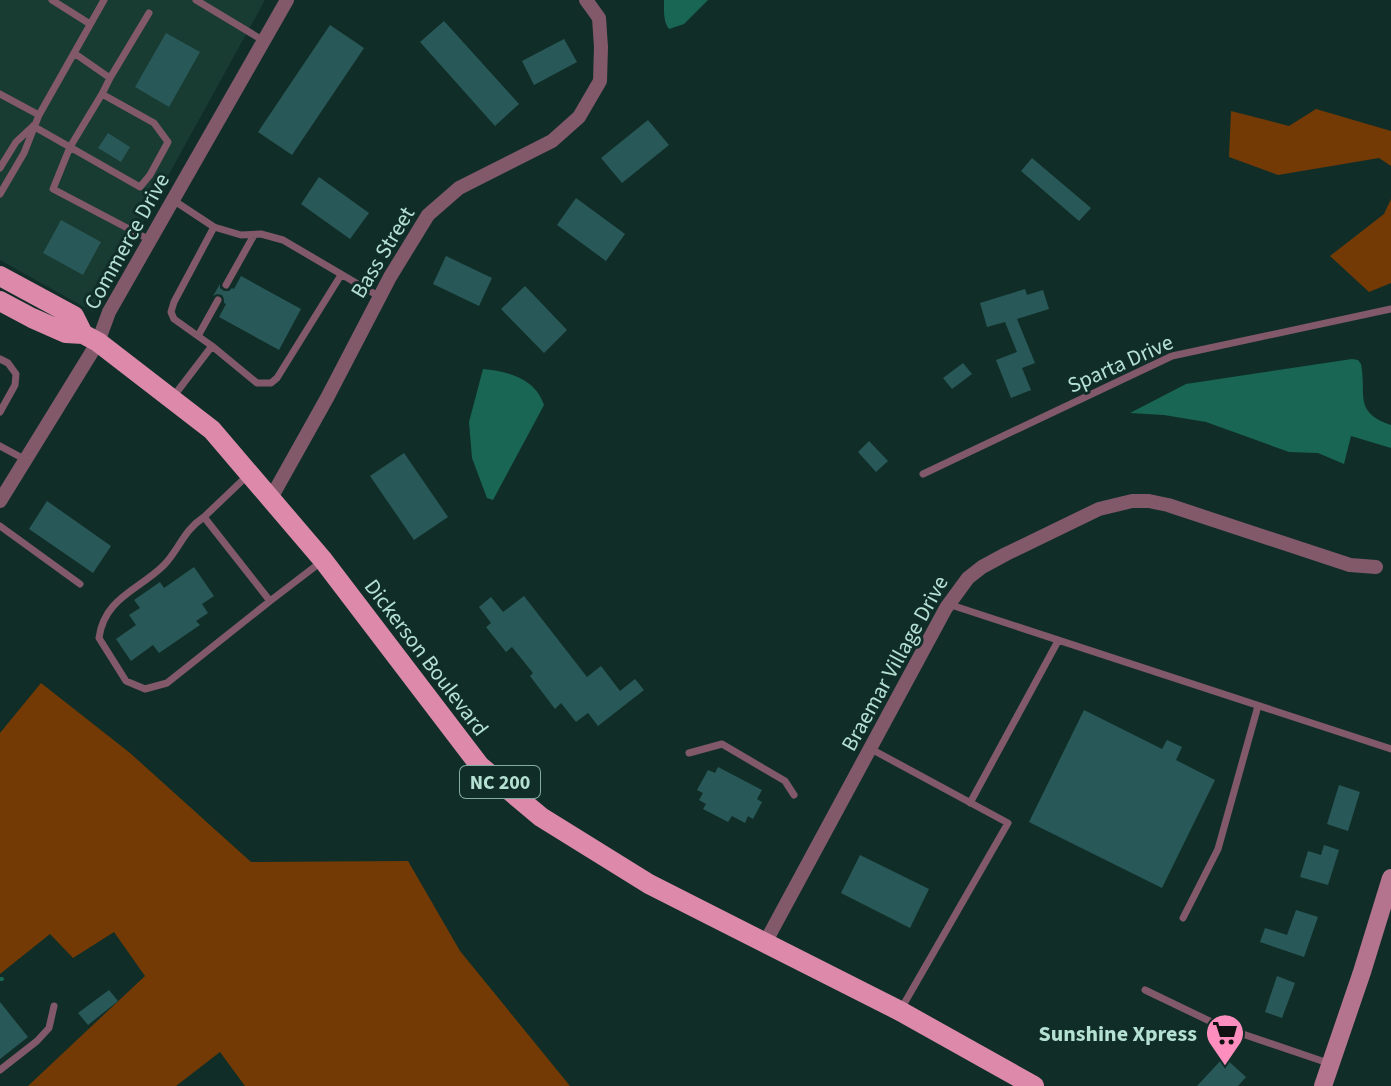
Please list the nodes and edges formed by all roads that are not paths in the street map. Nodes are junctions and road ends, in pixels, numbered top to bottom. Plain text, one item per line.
1 (52, 0) edge
2 (104, 0) edge
3 (196, 0) edge
4 (287, 0) edge
5 (586, 0) edge
6 (149, 13) dead end
7 (90, 24) junction
8 (264, 41) junction
9 (74, 53) junction
10 (110, 78) junction
11 (0, 94) edge
12 (102, 94) junction
13 (39, 115) junction
14 (33, 126) junction
15 (70, 147) junction
16 (0, 168) edge
17 (0, 194) edge
18 (173, 200) junction
19 (214, 227) junction
20 (254, 235) junction
21 (150, 240) junction
22 (341, 275) junction
23 (0, 276) edge
24 (226, 285) dead end
25 (380, 297) junction
26 (218, 300) dead end
27 (0, 301) edge
28 (1391, 309) edge
29 (198, 336) junction
30 (90, 338) junction
31 (212, 346) junction
32 (0, 359) edge
33 (172, 399) junction
34 (0, 412) edge
35 (0, 446) edge
36 (26, 460) junction
37 (250, 473) junction
38 (923, 474) dead end
39 (271, 498) junction
40 (0, 501) edge
41 (204, 517) junction
42 (0, 526) edge
43 (323, 560) junction
44 (1376, 567) dead end
45 (80, 584) dead end
46 (270, 601) junction
47 (948, 604) junction
48 (1058, 641) junction
49 (1258, 706) junction
50 (871, 749) junction
51 (1391, 749) edge
52 (689, 753) dead end
53 (794, 795) dead end
54 (970, 803) junction
55 (1391, 878) edge
56 (1183, 918) dead end
57 (765, 943) junction
58 (1145, 990) dead end
59 (54, 1006) dead end
60 (900, 1011) junction
61 (1331, 1064) junction
62 (0, 1070) edge
63 (1034, 1086) edge
64 (1323, 1086) edge

1 - 7 lane
2 - 7 lane
3 - 8 lane
4 - 8 street, Commerce Drive
5 - 25 street, Bass Street
6 - 10 lane
7 - 9 lane
8 - 18 street, Commerce Drive
9 - 10 lane
9 - 13 lane
10 - 12 lane
11 - 13 lane
12 - 15 lane
12 - 15 lane
13 - 14 lane
14 - 15 lane
14 - 16 lane
14 - 17 lane
15 - 21 lane
18 - 19 lane
18 - 21 street, Commerce Drive
19 - 20 lane
19 - 29 lane
20 - 22 lane
20 - 24 lane
21 - 30 street, Commerce Drive
22 - 25 lane
22 - 31 lane
23 - 30 main road, Dickerson Boulevard / NC 200
25 - 39 street, Bass Street
26 - 29 lane
27 - 30 main road, Dickerson Boulevard / NC 200
28 - 38 lane, Sparta Drive
29 - 31 lane
30 - 33 main road, Dickerson Boulevard / NC 200
30 - 36 street, Commerce Drive
31 - 33 lane
32 - 34 lane
33 - 37 main road, Dickerson Boulevard / NC 200
35 - 36 lane
36 - 40 street, Commerce Drive
37 - 39 main road, Dickerson Boulevard / NC 200
37 - 41 lane
39 - 43 main road, Dickerson Boulevard / NC 200
41 - 46 lane
41 - 46 lane
42 - 45 lane
43 - 46 lane
43 - 57 main road, Dickerson Boulevard / NC 200
44 - 47 street, Braemar Village Drive
47 - 48 lane
47 - 50 street, Braemar Village Drive
48 - 49 lane
48 - 54 lane
49 - 51 lane
49 - 56 lane
50 - 54 lane
50 - 57 street, Braemar Village Drive
52 - 53 lane
54 - 60 lane
55 - 61 main road
57 - 60 main road, Dickerson Boulevard / NC 200
58 - 61 lane
59 - 62 lane
60 - 63 main road, Dickerson Boulevard / NC 200
61 - 64 main road

